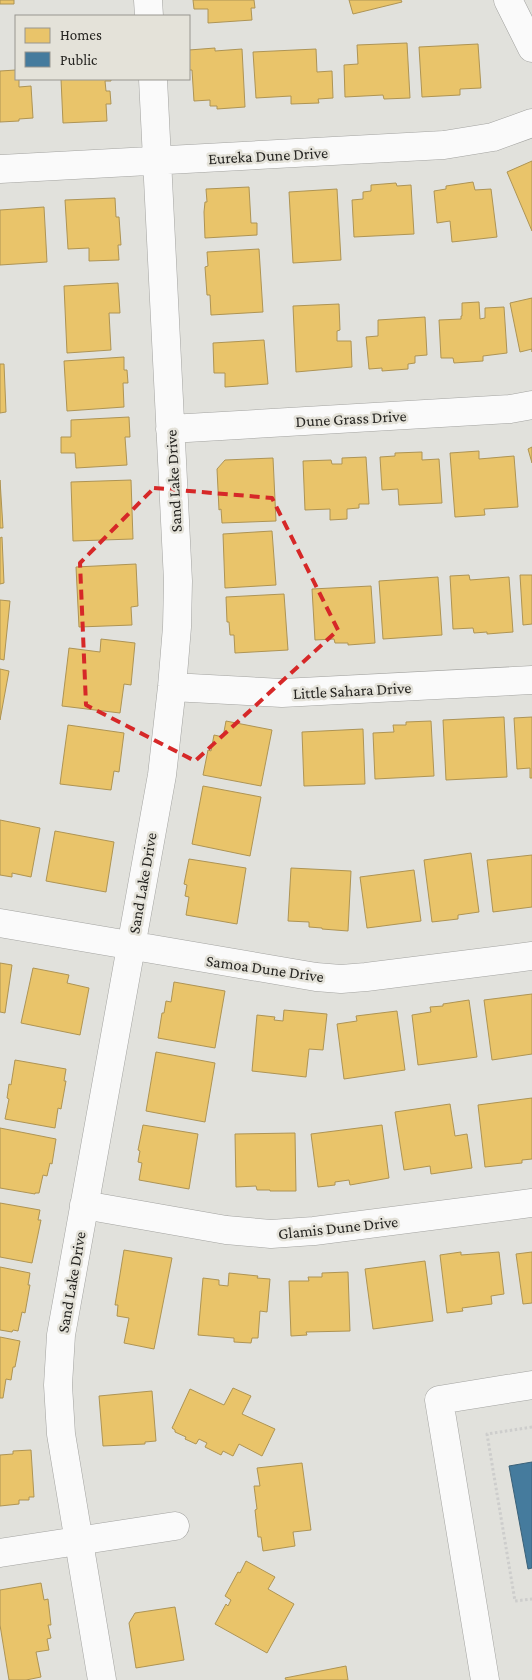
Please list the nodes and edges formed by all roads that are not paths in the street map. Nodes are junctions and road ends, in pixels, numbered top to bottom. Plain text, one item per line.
1 (148, 0) edge
2 (508, 0) edge
3 (149, 15) edge
4 (532, 48) edge
5 (153, 80) edge
6 (532, 123) edge
7 (157, 160) junction
8 (0, 169) edge
9 (532, 405) edge
10 (170, 429) junction
11 (532, 680) edge
12 (172, 687) junction
13 (0, 924) edge
14 (131, 946) junction
15 (532, 956) edge
16 (532, 1203) edge
17 (84, 1205) junction
18 (532, 1385) edge
19 (175, 1526) dead end
20 (79, 1541) junction
21 (0, 1553) edge
22 (102, 1680) edge
23 (485, 1680) edge

1 - 3 street
2 - 4 street
5 - 7 street, Sand Lake Drive
6 - 7 street, Eureka Dune Drive
7 - 8 street, Eureka Dune Drive
7 - 10 street, Sand Lake Drive
9 - 10 street, Dune Grass Drive
10 - 12 street, Sand Lake Drive
11 - 12 street, Little Sahara Drive
12 - 14 street, Sand Lake Drive
13 - 14 street, Samoa Dune Drive
14 - 15 street, Samoa Dune Drive
14 - 17 street, Sand Lake Drive
16 - 17 street, Glamis Dune Drive
17 - 20 street, Sand Lake Drive
18 - 23 street
19 - 20 street
20 - 21 street
20 - 22 street, Sand Lake Drive

